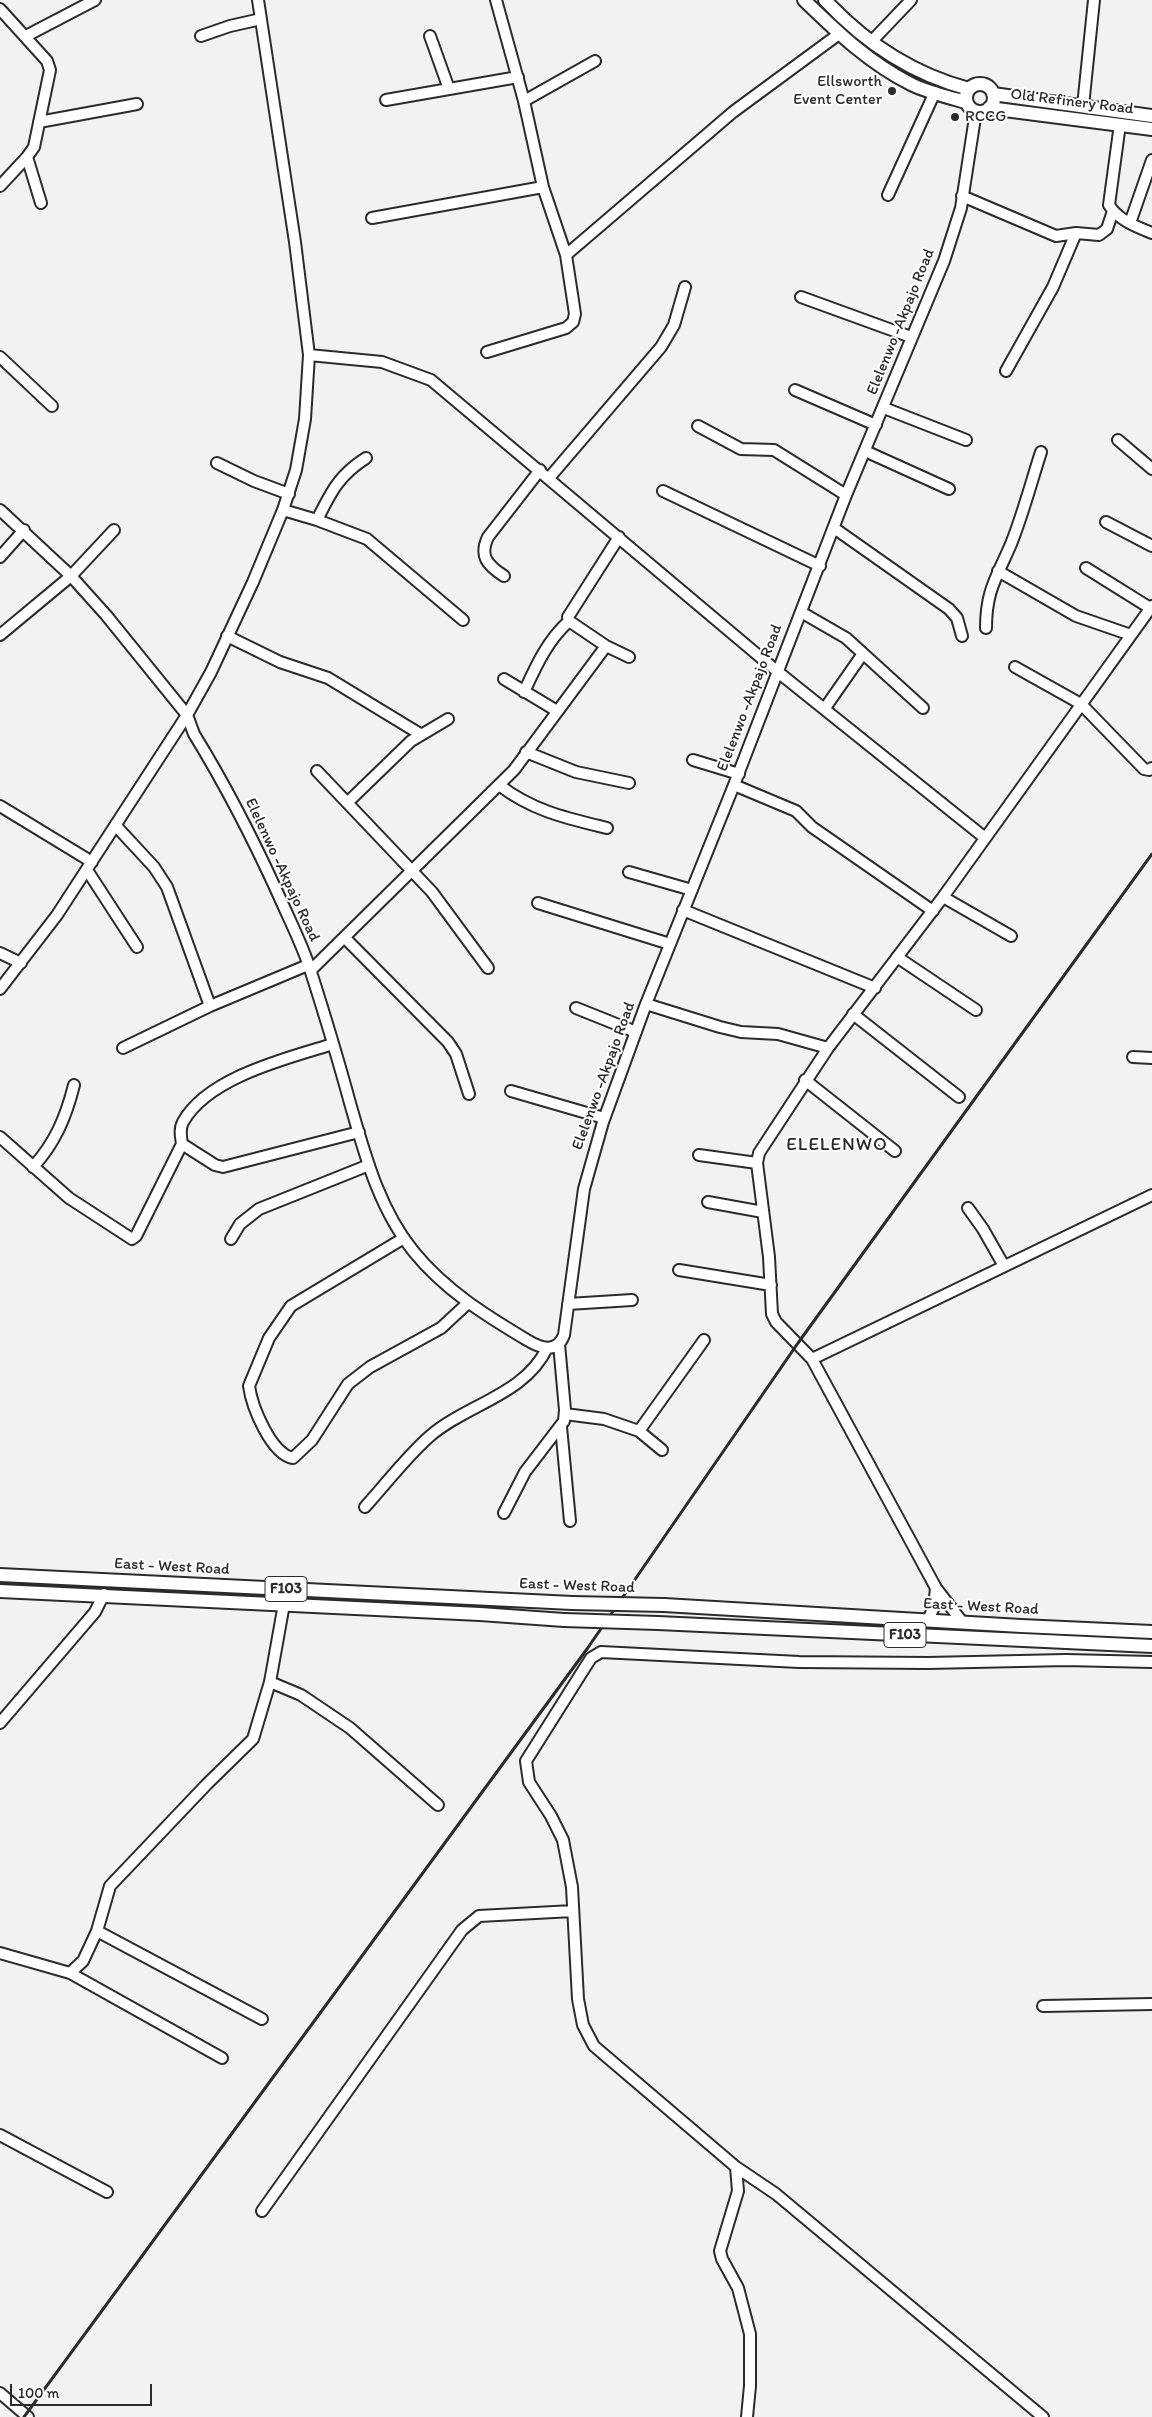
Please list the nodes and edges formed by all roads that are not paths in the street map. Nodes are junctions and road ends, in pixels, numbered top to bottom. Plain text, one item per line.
1 (95, 0) edge
2 (258, 0) edge
3 (496, 0) edge
4 (804, 0) edge
5 (826, 0) edge
6 (912, 0) edge
7 (1094, 0) edge
8 (0, 9) edge
9 (261, 19) junction
10 (839, 34) junction
11 (26, 36) junction
12 (201, 36) dead end
13 (430, 36) dead end
14 (872, 42) junction
15 (595, 61) dead end
16 (518, 77) junction
17 (449, 88) junction
18 (969, 89) junction
19 (935, 92) junction
20 (993, 94) junction
21 (386, 100) dead end
22 (524, 102) junction
23 (966, 102) junction
24 (137, 104) dead end
25 (1083, 106) junction
26 (989, 108) junction
27 (976, 111) junction
28 (1152, 116) edge
29 (39, 122) junction
30 (1120, 124) junction
31 (1152, 128) edge
32 (27, 157) junction
33 (1152, 160) edge
34 (1150, 172) edge
35 (0, 186) edge
36 (543, 187) junction
37 (888, 195) dead end
38 (962, 196) junction
39 (41, 203) dead end
40 (1113, 212) junction
41 (372, 218) dead end
42 (1130, 223) junction
43 (1076, 233) junction
44 (1152, 234) edge
45 (566, 255) junction
46 (685, 287) dead end
47 (801, 297) dead end
48 (911, 337) junction
49 (487, 352) dead end
50 (309, 355) junction
51 (0, 357) edge
52 (1006, 371) dead end
53 (795, 390) dead end
54 (52, 406) dead end
55 (884, 408) junction
56 (876, 425) junction
57 (698, 426) dead end
58 (966, 440) dead end
59 (1118, 440) dead end
60 (866, 451) junction
61 (1041, 452) dead end
62 (366, 458) dead end
63 (217, 463) dead end
64 (1152, 469) edge
65 (540, 470) junction
66 (548, 478) junction
67 (949, 489) dead end
68 (663, 490) dead end
69 (289, 494) junction
70 (846, 495) junction
71 (0, 510) edge
72 (283, 510) junction
73 (317, 520) junction
74 (1106, 522) dead end
75 (834, 528) junction
76 (24, 530) junction
77 (114, 530) dead end
78 (619, 537) junction
79 (1152, 546) edge
80 (0, 556) edge
81 (820, 566) junction
82 (1086, 568) dead end
83 (998, 571) junction
84 (71, 576) junction
85 (504, 576) dead end
86 (1151, 607) edge
87 (801, 612) junction
88 (463, 620) dead end
89 (569, 621) junction
90 (986, 628) dead end
91 (0, 635) edge
92 (1131, 635) junction
93 (227, 636) junction
94 (962, 636) dead end
95 (606, 646) junction
96 (862, 655) junction
97 (629, 657) dead end
98 (1015, 667) dead end
99 (778, 672) junction
100 (504, 679) dead end
101 (524, 692) junction
102 (1081, 704) junction
103 (825, 708) junction
104 (923, 708) dead end
105 (557, 711) junction
106 (187, 715) junction
107 (448, 719) dead end
108 (420, 734) junction
109 (526, 752) junction
110 (693, 760) dead end
111 (1152, 768) edge
112 (317, 771) dead end
113 (739, 774) junction
114 (629, 783) dead end
115 (499, 785) junction
116 (734, 785) junction
117 (348, 802) junction
118 (0, 806) edge
119 (116, 826) junction
120 (607, 828) dead end
121 (985, 838) junction
122 (90, 866) junction
123 (412, 871) junction
124 (629, 872) dead end
125 (692, 890) junction
126 (943, 897) junction
127 (538, 903) dead end
128 (683, 910) junction
129 (933, 911) junction
130 (1011, 936) dead end
131 (345, 938) junction
132 (670, 944) junction
133 (137, 946) dead end
134 (0, 952) edge
135 (897, 957) junction
136 (21, 963) junction
137 (310, 968) junction
138 (488, 968) dead end
139 (875, 988) junction
140 (0, 989) edge
141 (646, 1004) junction
142 (210, 1006) junction
143 (576, 1008) dead end
144 (976, 1010) dead end
145 (853, 1014) junction
146 (636, 1032) junction
147 (333, 1044) junction
148 (123, 1048) dead end
149 (828, 1048) junction
150 (1133, 1058) dead end
151 (1152, 1058) edge
152 (805, 1080) junction
153 (74, 1085) dead end
154 (511, 1091) dead end
155 (469, 1094) dead end
156 (959, 1097) dead end
157 (604, 1118) junction
158 (358, 1132) junction
159 (0, 1137) edge
160 (182, 1144) junction
161 (895, 1151) dead end
162 (699, 1155) dead end
163 (757, 1163) junction
164 (369, 1165) junction
165 (33, 1167) junction
166 (1152, 1195) edge
167 (708, 1202) dead end
168 (968, 1208) dead end
169 (763, 1212) junction
170 (404, 1238) junction
171 (231, 1239) dead end
172 (1004, 1266) junction
173 (679, 1270) dead end
174 (771, 1285) junction
175 (632, 1300) dead end
176 (468, 1303) junction
177 (568, 1304) junction
178 (704, 1340) dead end
179 (559, 1344) junction
180 (548, 1348) junction
181 (812, 1359) junction
182 (565, 1414) junction
183 (561, 1427) junction
184 (639, 1431) junction
185 (662, 1450) dead end
186 (366, 1507) dead end
187 (504, 1513) dead end
188 (570, 1521) dead end
189 (0, 1575) edge
190 (936, 1588) junction
191 (0, 1591) edge
192 (104, 1594) junction
193 (284, 1604) junction
194 (928, 1620) junction
195 (964, 1623) junction
196 (1152, 1632) edge
197 (1124, 1644) junction
198 (1152, 1646) edge
199 (1125, 1661) junction
200 (1152, 1662) edge
201 (270, 1682) junction
202 (0, 1723) edge
203 (438, 1805) dead end
204 (573, 1911) junction
205 (98, 1931) junction
206 (0, 1953) edge
207 (70, 1973) junction
208 (1152, 2004) edge
209 (1043, 2006) dead end
210 (262, 2019) dead end
211 (222, 2058) dead end
212 (0, 2135) edge
213 (736, 2167) junction
214 (108, 2192) dead end
215 (262, 2211) dead end
216 (0, 2393) edge
217 (28, 2417) edge
218 (747, 2417) edge
219 (1043, 2417) edge

1 - 11 street
2 - 9 street
3 - 16 street
4 - 10 main road
5 - 14 main road
6 - 14 street
7 - 25 street
8 - 11 street
9 - 12 street
9 - 50 street
10 - 19 main road
10 - 45 street
11 - 29 street
13 - 17 street
14 - 18 main road
15 - 22 street
16 - 17 street
16 - 22 street
17 - 21 street
18 - 20 main road
18 - 23 main road
19 - 23 main road
19 - 37 street
20 - 25 main road, Old Refinery Road
20 - 26 main road
22 - 36 street
23 - 27 main road
24 - 29 street
25 - 28 main road, Old Refinery Road
26 - 27 main road
26 - 30 main road, Old Refinery Road
27 - 38 street, Elelenwo -Akpajo Road
29 - 32 street
30 - 31 main road, Old Refinery Road
30 - 40 street
32 - 35 street
32 - 39 street
33 - 34 street
34 - 42 street
36 - 41 street
36 - 45 street
38 - 43 street
38 - 48 street, Elelenwo -Akpajo Road
40 - 42 street
40 - 43 street
42 - 44 street
43 - 52 street
45 - 49 street
46 - 66 street
47 - 48 street
48 - 55 street, Elelenwo -Akpajo Road
50 - 65 street
50 - 69 street
51 - 54 street
53 - 56 street
55 - 56 street, Elelenwo -Akpajo Road
55 - 58 street
56 - 60 street, Elelenwo -Akpajo Road
57 - 70 street
59 - 64 street
60 - 67 street
60 - 70 street, Elelenwo -Akpajo Road
61 - 83 street
62 - 73 street
63 - 69 street
65 - 66 street
65 - 85 street
66 - 78 street
68 - 81 street
69 - 72 street
70 - 75 street, Elelenwo -Akpajo Road
71 - 76 street, Elelenwo -Akpajo Road
72 - 73 street
72 - 93 street
73 - 88 street
74 - 79 street
75 - 81 street, Elelenwo -Akpajo Road
75 - 94 street
76 - 80 street
76 - 84 street, Elelenwo -Akpajo Road
77 - 84 street
78 - 89 street
78 - 99 street
81 - 87 street, Elelenwo -Akpajo Road
82 - 86 street
83 - 90 street
83 - 92 street
84 - 91 street
84 - 106 street, Elelenwo -Akpajo Road
86 - 92 street
87 - 96 street
87 - 99 street, Elelenwo -Akpajo Road
89 - 95 street
89 - 101 street
92 - 102 street
93 - 106 street
93 - 108 street
95 - 97 street
95 - 105 street
96 - 103 street
96 - 104 street
98 - 102 street
99 - 103 street
99 - 113 street, Elelenwo -Akpajo Road
100 - 101 street
101 - 105 street
102 - 111 street
102 - 121 street
103 - 121 street
105 - 109 street
106 - 119 street
106 - 137 street, Elelenwo -Akpajo Road
107 - 108 street
108 - 117 street
109 - 114 street
109 - 115 street
110 - 113 street
112 - 117 street
113 - 116 street, Elelenwo -Akpajo Road
115 - 120 street
115 - 123 street
116 - 125 street, Elelenwo -Akpajo Road
116 - 129 street
117 - 123 street
118 - 122 street
119 - 122 street
119 - 142 street
121 - 126 street
122 - 133 street
122 - 136 street
123 - 131 street
123 - 138 street
124 - 125 street
125 - 128 street, Elelenwo -Akpajo Road
126 - 129 street
126 - 130 street
127 - 132 street
128 - 132 street, Elelenwo -Akpajo Road
128 - 139 street
129 - 135 street
131 - 137 street
131 - 155 street
132 - 141 street, Elelenwo -Akpajo Road
134 - 136 street
135 - 139 street
135 - 144 street
136 - 140 street
137 - 142 street
137 - 147 street, Elelenwo -Akpajo Road
139 - 145 street
141 - 146 street, Elelenwo -Akpajo Road
141 - 149 street
142 - 148 street
143 - 146 street
145 - 149 street
145 - 156 street
146 - 157 street, Elelenwo -Akpajo Road
147 - 158 street, Elelenwo -Akpajo Road
147 - 160 street
149 - 152 street
150 - 151 street
152 - 161 street
152 - 163 street
153 - 165 street
154 - 157 street
157 - 177 street, Elelenwo -Akpajo Road
158 - 160 street
158 - 164 street, Elelenwo -Akpajo Road
159 - 165 street
160 - 165 street
162 - 163 street
163 - 169 street
164 - 170 street, Elelenwo -Akpajo Road
164 - 171 street
166 - 172 street
167 - 169 street
168 - 172 street
169 - 174 street
170 - 176 street, Elelenwo -Akpajo Road
170 - 176 street
172 - 181 street
173 - 174 street
174 - 181 street
175 - 177 street
176 - 180 street, Elelenwo -Akpajo Road
177 - 179 street, Elelenwo -Akpajo Road
178 - 184 street
179 - 180 street
179 - 182 street
180 - 186 street
181 - 190 street
182 - 183 street
182 - 184 street
183 - 187 street
183 - 188 street
184 - 185 street
189 - 194 main road, East - West Road / F103, bridge
190 - 194 street
190 - 195 street
191 - 192 main road, East - West Road / F103
192 - 193 main road, East - West Road / F103
192 - 202 street
193 - 197 main road, East - West Road / F103, bridge
193 - 201 street
194 - 195 main road, East - West Road / F103
195 - 196 main road, East - West Road / F103
197 - 198 main road, East - West Road / F103
197 - 199 street
199 - 200 street
199 - 204 street
201 - 203 street
201 - 205 street
204 - 213 street
204 - 215 street
205 - 207 street
205 - 210 street
206 - 207 street
207 - 211 street
208 - 209 street
212 - 214 street
213 - 218 street
213 - 219 street
216 - 217 street

